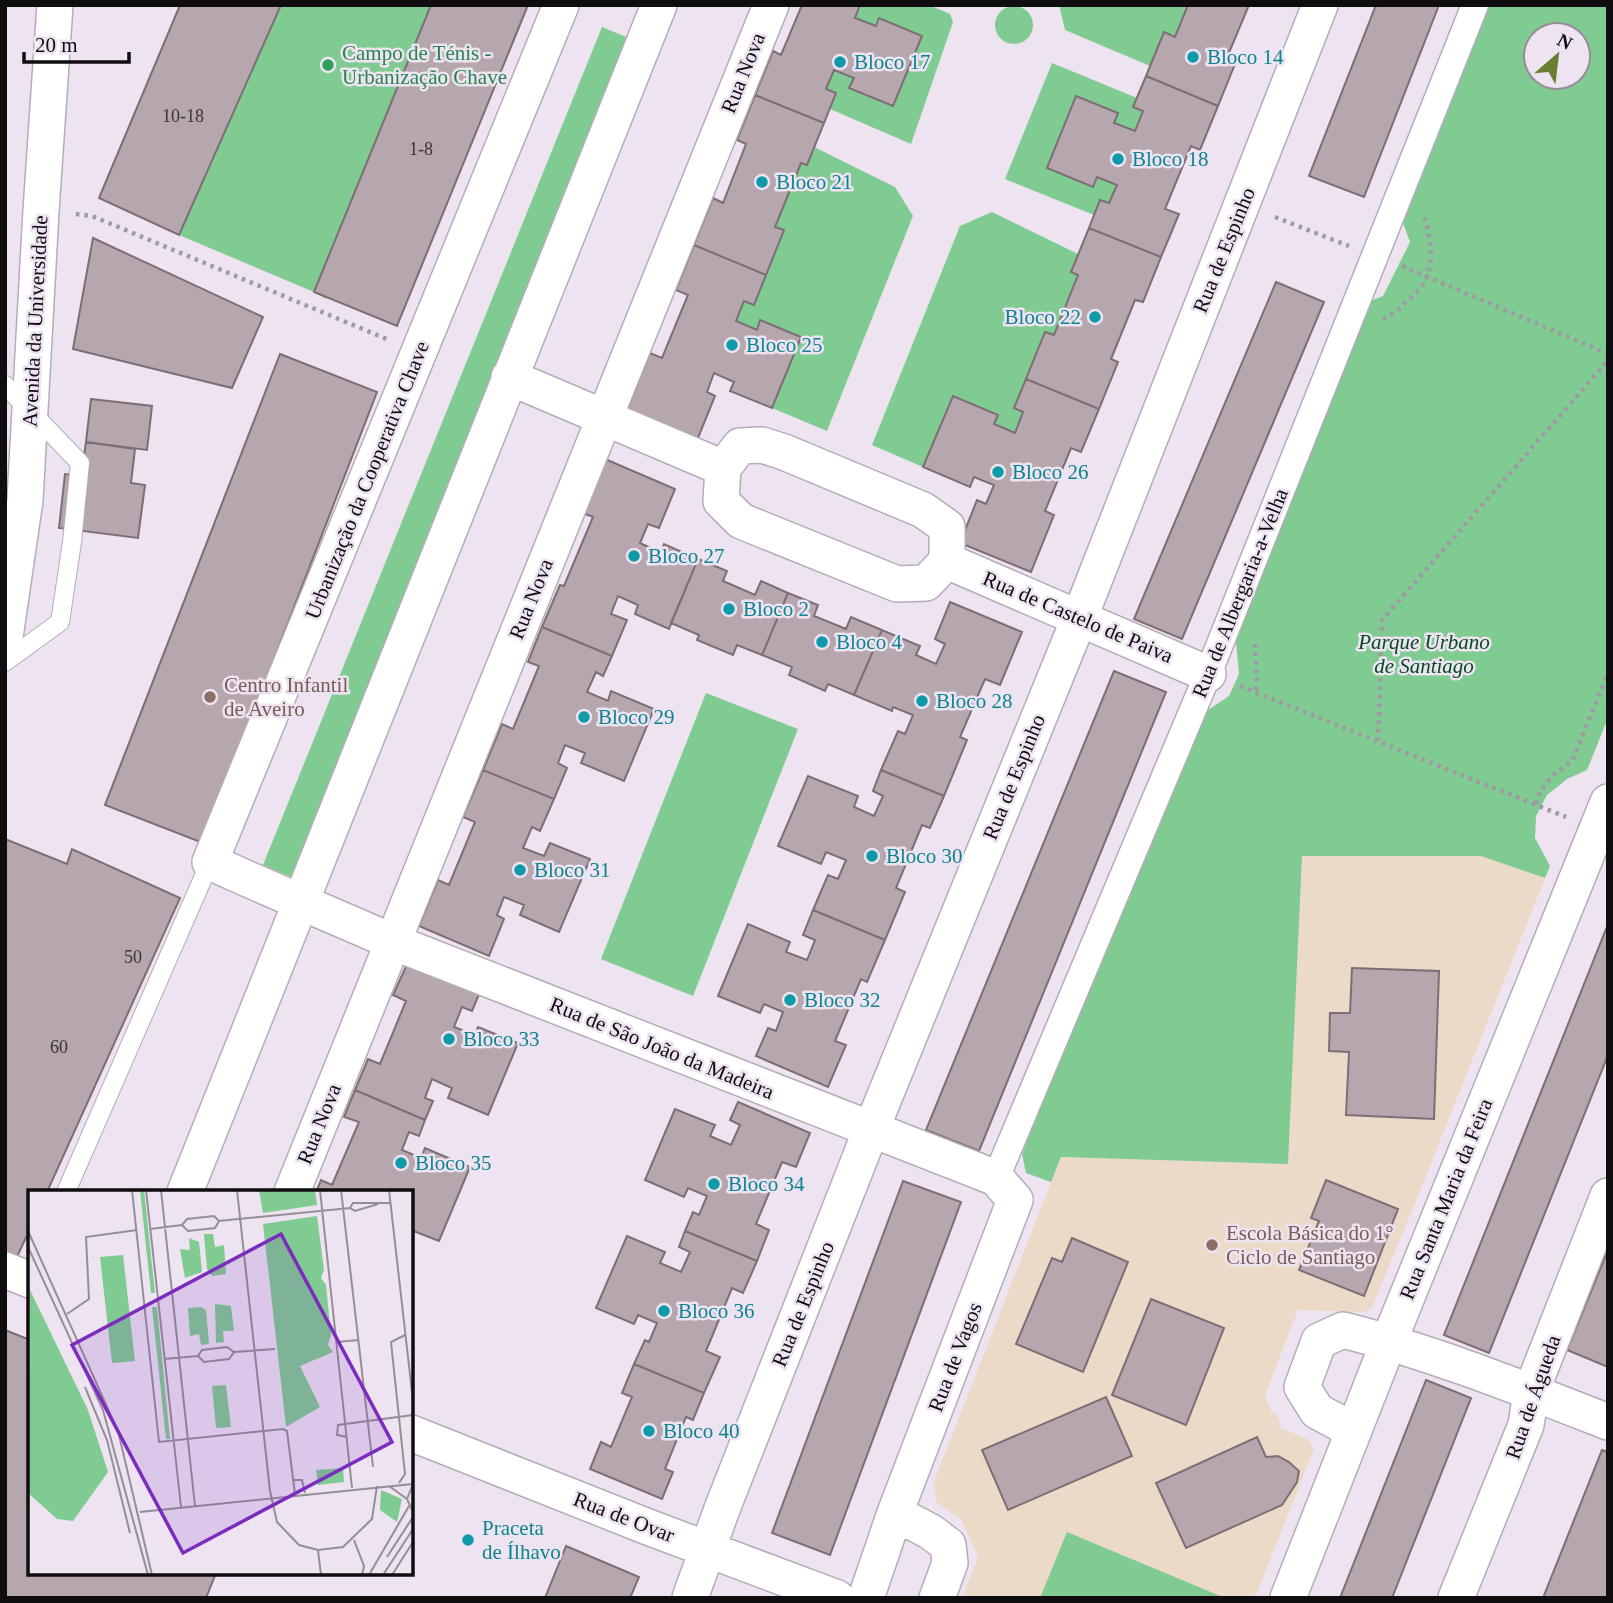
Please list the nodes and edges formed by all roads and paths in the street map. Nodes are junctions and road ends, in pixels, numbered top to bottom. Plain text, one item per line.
1 (55, 5) edge
2 (561, 5) edge
3 (659, 5) edge
4 (771, 5) edge
5 (1320, 5) edge
6 (1475, 5) edge
7 (1242, 204) junction
8 (41, 211) junction
9 (1375, 256) junction
10 (1427, 276) dead end
11 (419, 353) junction
12 (1608, 356) edge
13 (509, 377) junction
14 (5, 385) edge
15 (30, 411) junction
16 (604, 418) junction
17 (723, 468) junction
18 (947, 561) junction
19 (1079, 619) junction
20 (5, 636) edge
21 (5, 662) edge
22 (1608, 673) edge
23 (1208, 674) junction
24 (1255, 692) dead end
25 (1378, 741) junction
26 (1536, 804) junction
27 (1596, 820) edge
28 (211, 862) junction
29 (302, 902) junction
30 (393, 942) junction
31 (871, 1130) junction
32 (1006, 1189) junction
33 (67, 1190) edge
34 (186, 1190) edge
35 (293, 1190) edge
36 (1608, 1196) edge
37 (1388, 1341) junction
38 (1531, 1392) junction
39 (1608, 1422) edge
40 (1354, 1431) junction
41 (413, 1434) edge
42 (895, 1513) junction
43 (707, 1549) junction
44 (690, 1598) edge
45 (837, 1598) edge
46 (866, 1598) edge
47 (937, 1598) edge
48 (1288, 1598) edge
49 (1456, 1598) edge

1 - 8 street, Avenida da Universidade
2 - 11 street, Urbanização da Cooperativa Chave
3 - 13 street
4 - 16 street, Rua Nova
5 - 7 street, Rua de Espinho
6 - 9 street, Rua de Albergaria-a-Velha
7 - 9 path
7 - 19 street, Rua de Espinho
8 - 11 path
8 - 15 street, Avenida da Universidade
9 - 23 street, Rua de Albergaria-a-Velha
10 - 12 path
11 - 28 street, Urbanização da Cooperativa Chave
12 - 25 path
13 - 16 street
13 - 29 street
14 - 15 lane
15 - 20 street, Avenida da Universidade
15 - 21 lane
16 - 17 street
16 - 30 street, Rua Nova
17 - 18 street
17 - 18 street
18 - 19 street, Rua de Castelo de Paiva
19 - 23 street, Rua de Castelo de Paiva
19 - 31 street, Rua de Espinho
22 - 26 path
23 - 32 street, Rua de Albergaria-a-Velha
24 - 25 path
25 - 26 path
26 - 27 path
27 - 37 street, Rua Santa Maria da Feira
28 - 29 street
28 - 33 lane
29 - 30 street, Rua de São João da Madeira
29 - 34 street
30 - 31 street, Rua de São João da Madeira
30 - 35 street, Rua Nova
31 - 32 street, Rua de São João da Madeira
31 - 43 street, Rua de Espinho
32 - 42 street, Rua de Vagos
36 - 38 street, Rua de Águeda
37 - 38 street
37 - 40 street, Rua Santa Maria da Feira
37 - 40 street
38 - 39 street
38 - 49 street, Rua de Águeda
40 - 48 street, Rua Santa Maria da Feira
41 - 43 street, Rua de Ovar
42 - 46 street, Rua de Vagos
42 - 47 street
43 - 44 street, Rua de Espinho
43 - 45 street, Rua de Ovar

